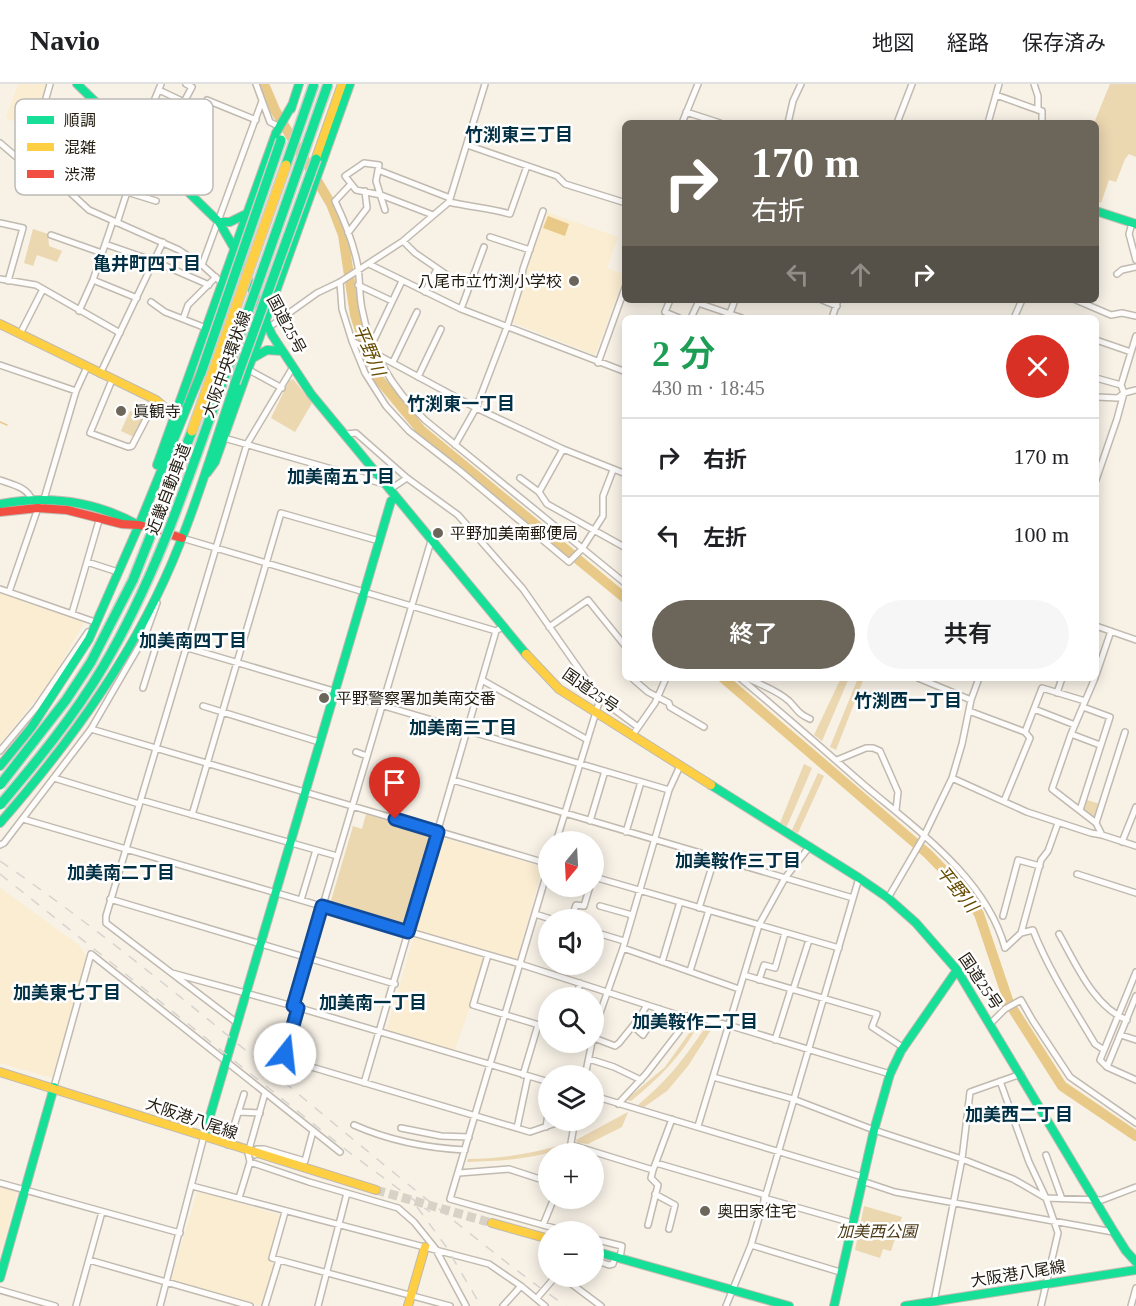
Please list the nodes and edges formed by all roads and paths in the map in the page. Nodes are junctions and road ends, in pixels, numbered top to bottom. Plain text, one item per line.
1 (50, 84) edge
2 (77, 84) edge
3 (186, 84) edge
4 (256, 84) edge
5 (299, 84) edge
6 (314, 84) edge
7 (328, 84) edge
8 (342, 84) edge
9 (350, 84) edge
10 (485, 84) edge
11 (698, 84) edge
12 (801, 84) edge
13 (912, 84) edge
14 (999, 84) edge
15 (1034, 84) edge
16 (160, 87) edge
17 (996, 95) junction
18 (46, 99) edge
19 (93, 99) edge
20 (179, 99) edge
21 (186, 99) edge
22 (262, 101) junction
23 (213, 102) edge
24 (292, 105) junction
25 (1038, 110) junction
26 (686, 112) junction
27 (256, 120) junction
28 (683, 120) edge
29 (711, 120) edge
30 (789, 120) edge
31 (898, 120) edge
32 (989, 120) edge
33 (1042, 120) edge
34 (280, 127) junction
35 (0, 143) edge
36 (467, 145) junction
37 (15, 156) edge
38 (527, 166) junction
39 (378, 170) junction
40 (351, 184) junction
41 (365, 191) junction
42 (73, 195) edge
43 (126, 195) edge
44 (137, 195) edge
45 (191, 195) edge
46 (381, 195) junction
47 (450, 200) junction
48 (156, 201) dead end
49 (622, 201) edge
50 (385, 210) dead end
51 (543, 212) dead end
52 (1099, 212) edge
53 (246, 214) junction
54 (433, 215) junction
55 (115, 222) junction
56 (219, 222) junction
57 (0, 223) edge
58 (1134, 223) edge
59 (348, 232) junction
60 (51, 235) dead end
61 (490, 237) dead end
62 (403, 241) junction
63 (163, 242) junction
64 (105, 244) junction
65 (484, 247) dead end
66 (234, 248) junction
67 (530, 250) junction
68 (102, 253) junction
69 (1136, 260) edge
70 (154, 261) junction
71 (286, 263) junction
72 (369, 264) junction
73 (202, 265) junction
74 (1136, 267) edge
75 (437, 269) junction
76 (358, 270) junction
77 (1117, 274) dead end
78 (447, 275) dead end
79 (0, 279) edge
80 (93, 280) junction
81 (219, 280) junction
82 (8, 281) junction
83 (402, 281) junction
84 (340, 282) junction
85 (209, 285) junction
86 (358, 285) junction
87 (251, 287) junction
88 (43, 289) junction
89 (425, 292) junction
90 (622, 296) edge
91 (137, 298) junction
92 (392, 301) junction
93 (151, 302) dead end
94 (669, 303) edge
95 (698, 303) edge
96 (1083, 303) edge
97 (461, 309) junction
98 (79, 311) junction
99 (417, 312) dead end
100 (727, 314) edge
101 (671, 315) edge
102 (210, 316) junction
103 (1136, 316) edge
104 (183, 319) junction
105 (0, 324) edge
106 (267, 325) junction
107 (507, 327) junction
108 (206, 328) junction
109 (441, 329) dead end
110 (120, 333) junction
111 (21, 334) junction
112 (1135, 339) edge
113 (352, 341) junction
114 (1099, 341) edge
115 (371, 344) junction
116 (282, 351) junction
117 (374, 352) junction
118 (1131, 352) junction
119 (253, 358) junction
120 (393, 362) junction
121 (597, 363) junction
122 (0, 365) edge
123 (87, 367) junction
124 (293, 367) junction
125 (249, 370) junction
126 (622, 371) edge
127 (100, 374) junction
128 (418, 377) junction
129 (1099, 379) edge
130 (112, 380) junction
131 (1121, 385) junction
132 (282, 388) junction
133 (1136, 390) edge
134 (76, 391) junction
135 (1124, 393) junction
136 (1099, 397) edge
137 (156, 400) junction
138 (476, 408) junction
139 (175, 417) junction
140 (345, 434) junction
141 (224, 438) junction
142 (247, 444) junction
143 (455, 445) junction
144 (563, 449) junction
145 (612, 470) junction
146 (1099, 470) edge
147 (622, 473) edge
148 (407, 477) junction
149 (520, 478) dead end
150 (0, 480) edge
151 (200, 484) junction
152 (387, 487) junction
153 (539, 492) junction
154 (396, 498) junction
155 (44, 499) junction
156 (149, 500) junction
157 (0, 504) edge
158 (35, 504) junction
159 (0, 512) edge
160 (100, 517) junction
161 (140, 525) junction
162 (594, 530) junction
163 (182, 538) junction
164 (379, 541) junction
165 (431, 541) junction
166 (215, 546) junction
167 (622, 546) edge
168 (581, 550) junction
169 (87, 562) junction
170 (268, 562) junction
171 (118, 572) junction
172 (622, 582) edge
173 (0, 589) edge
174 (364, 591) junction
175 (9, 592) junction
176 (411, 605) junction
177 (72, 613) junction
178 (96, 621) junction
179 (549, 627) junction
180 (1099, 627) edge
181 (499, 629) junction
182 (1111, 631) junction
183 (141, 634) junction
184 (158, 640) junction
185 (1136, 640) edge
186 (622, 642) edge
187 (185, 647) junction
188 (237, 663) junction
189 (1099, 667) edge
190 (482, 680) junction
191 (636, 681) edge
192 (663, 681) edge
193 (744, 681) edge
194 (755, 681) edge
195 (767, 681) edge
196 (924, 681) edge
197 (933, 681) edge
198 (978, 681) edge
199 (1061, 681) edge
200 (1094, 681) edge
201 (765, 685) junction
202 (932, 685) junction
203 (142, 688) dead end
204 (334, 691) junction
205 (1057, 693) junction
206 (658, 698) junction
207 (600, 699) junction
208 (788, 700) junction
209 (971, 700) junction
210 (1084, 704) junction
211 (382, 705) junction
212 (203, 706) dead end
213 (1034, 710) junction
214 (969, 711) junction
215 (222, 712) junction
216 (780, 712) junction
217 (594, 713) junction
218 (810, 719) dead end
219 (1075, 725) junction
220 (638, 727) junction
221 (704, 727) dead end
222 (91, 729) junction
223 (468, 730) junction
224 (1025, 732) junction
225 (1125, 732) dead end
226 (1071, 734) junction
227 (632, 736) junction
228 (586, 740) junction
229 (319, 742) junction
230 (1100, 745) junction
231 (156, 748) junction
232 (0, 751) edge
233 (356, 752) dead end
234 (367, 756) junction
235 (837, 760) junction
236 (579, 763) junction
237 (207, 764) junction
238 (0, 766) edge
239 (680, 766) junction
240 (605, 771) junction
241 (54, 778) junction
242 (952, 778) junction
243 (453, 780) junction
244 (641, 782) junction
245 (0, 785) edge
246 (669, 790) junction
247 (27, 793) junction
248 (304, 793) junction
249 (1004, 801) junction
250 (140, 802) junction
251 (0, 805) edge
252 (352, 807) junction
253 (1136, 807) edge
254 (896, 810) junction
255 (1080, 810) junction
256 (564, 814) junction
257 (192, 815) junction
258 (23, 819) junction
259 (590, 821) junction
260 (0, 823) edge
261 (1058, 823) junction
262 (1096, 823) junction
263 (559, 831) edge
264 (438, 832) junction
265 (626, 832) junction
266 (0, 833) edge
267 (1102, 835) junction
268 (923, 837) junction
269 (654, 840) junction
270 (289, 842) junction
271 (1122, 842) junction
272 (1135, 844) edge
273 (0, 845) edge
274 (810, 846) junction
275 (125, 850) junction
276 (316, 850) junction
277 (338, 856) junction
278 (715, 856) junction
279 (538, 862) edge
280 (1040, 866) junction
281 (1077, 874) dead end
282 (785, 878) junction
283 (859, 878) junction
284 (604, 880) edge
285 (640, 890) junction
286 (274, 893) junction
287 (1136, 893) edge
288 (540, 897) edge
289 (587, 897) edge
290 (853, 898) junction
291 (888, 898) junction
292 (111, 899) junction
293 (301, 900) junction
294 (680, 902) junction
295 (322, 906) junction
296 (600, 906) dead end
297 (699, 908) junction
298 (575, 909) edge
299 (709, 910) junction
300 (535, 914) junction
301 (538, 915) edge
302 (632, 915) junction
303 (1003, 916) dead end
304 (759, 925) junction
305 (408, 932) junction
306 (785, 933) junction
307 (1021, 933) junction
308 (1059, 934) dead end
309 (604, 936) edge
310 (809, 939) junction
311 (260, 944) junction
312 (623, 944) junction
313 (838, 948) junction
314 (488, 955) junction
315 (308, 957) junction
316 (662, 962) junction
317 (520, 964) junction
318 (957, 970) junction
319 (690, 971) junction
320 (1136, 972) edge
321 (172, 973) junction
322 (744, 975) junction
323 (759, 980) junction
324 (580, 982) junction
325 (395, 984) junction
326 (579, 987) edge
327 (739, 989) junction
328 (792, 990) junction
329 (606, 991) junction
330 (246, 993) junction
331 (1136, 996) edge
332 (604, 998) edge
333 (824, 999) junction
334 (647, 1005) junction
335 (296, 1007) junction
336 (660, 1009) junction
337 (506, 1016) junction
338 (691, 1016) junction
339 (1118, 1016) junction
340 (1127, 1020) junction
341 (237, 1023) junction
342 (991, 1023) junction
343 (538, 1025) joint
344 (728, 1025) junction
345 (633, 1026) junction
346 (380, 1033) junction
347 (1121, 1035) junction
348 (775, 1040) junction
349 (1136, 1040) edge
350 (604, 1042) edge
351 (904, 1048) junction
352 (808, 1050) junction
353 (1104, 1050) junction
354 (590, 1053) edge
355 (589, 1059) junction
356 (226, 1061) junction
357 (491, 1065) junction
358 (588, 1065) edge
359 (1107, 1067) junction
360 (0, 1072) edge
361 (890, 1074) junction
362 (1022, 1074) junction
363 (526, 1076) junction
364 (713, 1077) junction
365 (538, 1079) edge
366 (640, 1080) junction
367 (1136, 1080) edge
368 (1000, 1081) junction
369 (364, 1083) junction
370 (54, 1088) junction
371 (265, 1092) junction
372 (244, 1094) dead end
373 (604, 1099) edge
374 (793, 1100) junction
375 (618, 1104) junction
376 (238, 1112) junction
377 (260, 1113) junction
378 (476, 1116) junction
379 (672, 1119) junction
380 (1136, 1123) edge
381 (354, 1125) dead end
382 (698, 1126) junction
383 (401, 1128) dead end
384 (517, 1128) junction
385 (538, 1130) edge
386 (874, 1130) junction
387 (313, 1131) junction
388 (437, 1135) junction
389 (204, 1136) junction
390 (470, 1137) junction
391 (228, 1145) junction
392 (435, 1148) junction
393 (465, 1150) junction
394 (779, 1151) junction
395 (340, 1152) dead end
396 (604, 1155) edge
397 (1046, 1155) dead end
398 (251, 1157) junction
399 (962, 1159) junction
400 (656, 1163) junction
401 (653, 1170) junction
402 (459, 1173) junction
403 (538, 1179) edge
404 (862, 1179) junction
405 (0, 1182) edge
406 (192, 1186) junction
407 (1136, 1187) edge
408 (25, 1189) junction
409 (376, 1190) tunnel mouth
410 (347, 1193) junction
411 (655, 1194) junction
412 (765, 1196) junction
413 (239, 1198) junction
414 (1046, 1198) junction
415 (1062, 1199) junction
416 (1096, 1200) junction
417 (952, 1204) junction
418 (102, 1212) junction
419 (285, 1212) junction
420 (492, 1223) tunnel mouth
421 (852, 1223) junction
422 (1054, 1223) junction
423 (538, 1224) edge
424 (648, 1224) dead end
425 (340, 1225) junction
426 (669, 1229) dead end
427 (1114, 1232) junction
428 (180, 1233) junction
429 (538, 1236) edge
430 (604, 1242) edge
431 (751, 1245) junction
432 (430, 1248) junction
433 (604, 1254) edge
434 (618, 1258) junction
435 (89, 1260) junction
436 (279, 1260) junction
437 (1136, 1262) edge
438 (604, 1263) edge
439 (1136, 1270) edge
440 (840, 1272) junction
441 (327, 1273) junction
442 (0, 1278) edge
443 (166, 1282) junction
444 (1047, 1284) junction
445 (521, 1286) junction
446 (546, 1287) edge
447 (576, 1287) edge
448 (1136, 1288) edge
449 (0, 1290) edge
450 (734, 1290) junction
451 (411, 1296) junction
452 (537, 1298) junction
453 (934, 1304) edge
454 (55, 1306) edge
455 (76, 1306) edge
456 (160, 1306) edge
457 (250, 1306) edge
458 (265, 1306) edge
459 (318, 1306) edge
460 (408, 1306) edge
461 (450, 1306) edge
462 (466, 1306) edge
463 (503, 1306) edge
464 (545, 1306) edge
465 (601, 1306) edge
466 (726, 1306) edge
467 (789, 1306) edge
468 (834, 1306) edge
469 (906, 1306) edge
470 (1042, 1306) edge
471 (1131, 1306) edge

1 - 18 street
2 - 19 main road, 国道25号
3 - 21 street
4 - 22 street
5 - 24 main road, 大阪中央環状線
6 - 245 main road, 近畿自動車道, bridge
7 - 251 main road, 近畿自動車道, bridge
8 - 151 main road, 大阪中央環状線, bridge
9 - 71 main road
10 - 36 street
11 - 26 street
12 - 30 street
13 - 31 street
14 - 17 street
15 - 25 street
16 - 20 street
17 - 25 street
17 - 32 street
22 - 27 street
22 - 34 street
23 - 27 street
24 - 34 main road, 大阪中央環状線
24 - 156 main road, 大阪中央環状線, bridge
25 - 33 street
26 - 28 street
26 - 29 street
27 - 56 street
34 - 53 main road, 大阪中央環状線
35 - 37 street
36 - 38 street
36 - 47 street
38 - 47 street
38 - 49 street
39 - 40 street
39 - 46 street
39 - 47 street
40 - 41 street
40 - 59 street
41 - 46 street
41 - 59 street
42 - 55 street
43 - 55 street
44 - 48 street
45 - 56 main road, 国道25号
46 - 50 street
46 - 54 street
47 - 54 street
51 - 67 street
52 - 58 main road
53 - 56 main road
53 - 66 main road, 大阪中央環状線
54 - 62 street
55 - 63 street
55 - 64 street
56 - 66 main road, 国道25号
56 - 73 street
57 - 82 street
58 - 69 street
59 - 76 street
60 - 68 street
61 - 67 street
62 - 72 street
62 - 75 street
63 - 70 street
63 - 73 street
64 - 68 street
64 - 70 street
65 - 97 street
66 - 81 main road, 大阪中央環状線
66 - 87 main road, 国道25号
67 - 107 street
68 - 80 street
70 - 85 street
70 - 91 street
71 - 87 main road
71 - 106 main road
72 - 76 street
72 - 83 street
73 - 81 street
74 - 77 street
75 - 78 street
75 - 89 street
76 - 84 street
76 - 86 street
79 - 82 street
80 - 91 street
80 - 98 street
81 - 85 street
81 - 102 main road, 大阪中央環状線
82 - 88 street
83 - 89 street
83 - 92 street
84 - 106 street
84 - 113 street
85 - 104 street
86 - 92 street
86 - 115 street
87 - 102 main road
87 - 106 main road, 国道25号
88 - 98 street
88 - 111 street
89 - 97 street
90 - 121 street
91 - 110 street
92 - 115 street
93 - 104 street
94 - 101 street
95 - 100 street
96 - 103 street
97 - 107 street
98 - 110 street
99 - 120 street
102 - 108 main road, 大阪中央環状線
104 - 108 street
105 - 111 main road
106 - 116 main road, 国道25号
106 - 119 main road
107 - 121 street
107 - 138 street
108 - 139 main road, 大阪中央環状線
109 - 128 street
110 - 127 street
111 - 123 main road
112 - 118 street
113 - 117 street
113 - 168 street
114 - 118 street
115 - 117 street
116 - 119 main road
116 - 124 main road, 国道25号
117 - 120 street
117 - 143 street
118 - 131 street
119 - 125 main road
120 - 128 street
121 - 126 street
122 - 134 street
123 - 127 main road
123 - 134 street
124 - 132 street
124 - 140 main road, 国道25号
125 - 132 street
125 - 141 main road
127 - 130 main road
128 - 138 street
129 - 131 street
130 - 137 main road
130 - 137 street
131 - 135 street
132 - 142 street
133 - 135 street
134 - 155 street
135 - 136 street
135 - 146 street
137 - 139 main road
138 - 143 street
138 - 144 street
139 - 156 main road, 大阪中央環状線
140 - 148 street
140 - 152 main road, 国道25号
141 - 142 street
141 - 151 main road
142 - 152 street
142 - 166 street
143 - 168 street
144 - 145 street
144 - 153 street
145 - 147 street
145 - 162 street
148 - 152 street
148 - 179 street
149 - 153 street
150 - 158 street
151 - 163 main road, 大阪中央環状線
152 - 154 main road, 国道25号
153 - 162 street
154 - 164 main road
154 - 165 main road, 国道25号
155 - 158 main road
155 - 161 main road
156 - 161 main road, 大阪中央環状線
157 - 158 main road
158 - 159 main road
158 - 160 main road
158 - 175 street
160 - 161 main road
160 - 169 street
161 - 163 main road
161 - 171 main road, 大阪中央環状線
162 - 167 street
162 - 168 street
163 - 166 street
163 - 183 main road, 大阪中央環状線
164 - 170 street
164 - 174 main road
165 - 176 street
165 - 181 main road, 国道25号
166 - 170 street
166 - 187 street
168 - 172 street
169 - 171 street
169 - 177 street
170 - 174 street
170 - 188 street
171 - 178 main road, 大阪中央環状線
173 - 175 street
174 - 176 street
174 - 204 main road
175 - 177 street
176 - 181 street
176 - 211 street
177 - 178 street
178 - 232 street
178 - 238 main road, 大阪中央環状線
179 - 186 street
179 - 207 street
180 - 182 street
181 - 190 street
181 - 217 main road, 国道25号
182 - 185 street
182 - 189 street
183 - 184 street
183 - 222 street
183 - 247 main road, 大阪中央環状線
184 - 187 street
184 - 203 street
187 - 188 street
187 - 231 street
188 - 204 street
188 - 215 street
190 - 223 street
190 - 228 street
191 - 206 street
192 - 206 street
193 - 216 street
194 - 201 street
195 - 201 street
196 - 202 street
197 - 202 street
198 - 209 street
199 - 205 street
200 - 210 street
201 - 208 street
202 - 209 street
204 - 211 street
204 - 229 main road
205 - 210 street
205 - 213 street
206 - 220 street
206 - 221 street
207 - 217 street
207 - 220 street
208 - 216 street
208 - 218 street
209 - 214 street
210 - 219 street
210 - 230 street
211 - 223 street
211 - 234 street
212 - 215 street
213 - 219 street
213 - 224 street
214 - 224 street
214 - 242 street
215 - 229 street
215 - 237 street
216 - 235 street
217 - 227 main road, 国道25号
217 - 228 street
219 - 226 street
220 - 227 street
222 - 231 street
222 - 241 street
223 - 236 street
223 - 243 street
224 - 249 street
225 - 262 street
226 - 230 street
226 - 255 street
227 - 239 main road, 国道25号
228 - 236 street
229 - 248 main road
230 - 255 street
231 - 237 street
231 - 250 street
233 - 234 street
234 - 252 street
235 - 254 street
235 - 254 street
236 - 240 street
236 - 256 street
237 - 248 street
237 - 257 street
239 - 246 street
239 - 274 main road, 国道25号
240 - 244 street
240 - 259 street
241 - 250 street
241 - 258 street
242 - 249 street
242 - 268 street
243 - 256 street
243 - 264 street
244 - 246 street
244 - 265 street
246 - 269 street
247 - 260 main road, 大阪中央環状線
247 - 266 main road
248 - 252 street
248 - 270 main road
249 - 261 street
250 - 257 street
250 - 275 street
252 - 264 street
252 - 277 street
253 - 271 street
254 - 268 street
255 - 262 street
256 - 259 street
256 - 263 street
257 - 270 street
258 - 273 street
258 - 275 street
259 - 265 street
261 - 267 street
261 - 280 street
262 - 267 street
264 - 279 street
264 - 305 street
265 - 269 street
267 - 271 street
268 - 291 street
268 - 307 street
269 - 278 street
269 - 285 street
270 - 276 street
270 - 286 main road
271 - 272 street
274 - 282 street
274 - 283 main road, 国道25号
275 - 286 street
275 - 292 street
276 - 277 street
276 - 293 street
277 - 295 street
278 - 282 street
278 - 297 street
280 - 303 street
280 - 307 street
281 - 287 street
282 - 290 street
282 - 304 street
283 - 290 street
283 - 291 main road, 国道25号
284 - 285 street
285 - 294 street
285 - 302 street
286 - 293 street
286 - 311 main road
288 - 300 street
289 - 298 street
290 - 313 street
291 - 318 main road, 国道25号
292 - 311 street
292 - 321 street
293 - 295 street
294 - 297 street
294 - 316 street
295 - 305 street
295 - 315 street
296 - 302 street
297 - 299 street
299 - 304 street
299 - 319 street
300 - 301 street
300 - 317 street
302 - 312 street
304 - 306 street
304 - 322 street
305 - 314 street
305 - 325 street
306 - 310 street
306 - 323 street
307 - 353 street
308 - 339 street
309 - 312 street
310 - 313 street
310 - 328 street
311 - 315 street
311 - 330 main road
312 - 316 street
312 - 329 street
313 - 333 street
314 - 317 street
314 - 337 street
315 - 325 street
315 - 335 street
316 - 319 street
317 - 324 street
317 - 337 street
318 - 342 main road, 国道25号
318 - 351 main road
319 - 327 street
320 - 339 street
321 - 330 street
321 - 341 street
322 - 323 street
322 - 327 street
323 - 328 street
324 - 326 street
324 - 329 street
325 - 346 street
327 - 344 street
328 - 333 street
328 - 348 street
329 - 332 street
329 - 334 street
330 - 335 street
330 - 341 main road
331 - 340 street
333 - 351 street
333 - 352 street
334 - 336 street
334 - 345 street
335 - 346 street
335 - 369 street
336 - 338 street
336 - 345 street
337 - 343 street
337 - 357 street
338 - 344 street
338 - 366 street
339 - 340 street
339 - 353 street
340 - 347 street
341 - 356 main road
342 - 362 main road, 国道25号
342 - 380 street
343 - 363 street
344 - 348 street
344 - 364 street
345 - 350 street
346 - 357 street
346 - 369 street
347 - 349 street
347 - 359 street
348 - 352 street
351 - 361 main road
352 - 361 street
352 - 374 street
353 - 359 street
354 - 355 street
355 - 358 street
355 - 366 street
356 - 370 street
356 - 371 street
356 - 389 main road
357 - 363 street
357 - 378 street
359 - 367 street
360 - 370 main road, 大阪港八尾線
361 - 386 main road
362 - 368 street
362 - 416 main road, 国道25号
363 - 365 street
363 - 384 street
364 - 374 street
364 - 382 street
366 - 375 street
368 - 399 street
368 - 414 street
369 - 378 street
370 - 389 main road, 大阪港八尾線
370 - 408 main road
371 - 377 street
371 - 387 street
372 - 376 street
373 - 375 street
374 - 386 street
374 - 394 street
375 - 379 street
376 - 377 street
376 - 391 street
377 - 398 street
378 - 384 street
378 - 390 street
379 - 382 street
379 - 400 street
381 - 392 street
382 - 394 street
383 - 388 street
384 - 385 street
386 - 399 street
386 - 404 main road
387 - 395 street
387 - 398 street
388 - 390 street
388 - 392 street
389 - 391 main road, 大阪港八尾線
389 - 406 street
390 - 393 street
391 - 398 main road, 大阪港八尾線
392 - 393 street
393 - 402 street
394 - 404 street
394 - 412 street
396 - 401 street
397 - 415 street
398 - 409 main road, 大阪港八尾線
398 - 410 street
398 - 413 street
399 - 414 street
399 - 417 street
400 - 401 street
400 - 412 street
401 - 411 street
402 - 403 street
402 - 423 street
404 - 417 street
404 - 421 main road
405 - 408 street
406 - 413 street
406 - 428 street
407 - 416 street
408 - 418 street
408 - 442 main road
410 - 425 street
410 - 432 street
411 - 424 street
411 - 426 street
412 - 421 street
412 - 431 street
413 - 419 street
414 - 415 street
414 - 422 street
415 - 416 street
416 - 427 main road, 国道25号
417 - 422 street
417 - 453 street
418 - 428 street
418 - 435 street
419 - 425 street
419 - 436 street
420 - 429 main road
421 - 440 main road
422 - 427 street
422 - 444 street
425 - 432 street
425 - 441 street
427 - 437 main road, 国道25号
428 - 443 street
430 - 434 street
431 - 440 street
431 - 450 street
432 - 445 street
432 - 451 main road
432 - 462 street
433 - 434 main road
434 - 438 street
434 - 450 main road
435 - 443 street
435 - 455 street
436 - 441 street
436 - 458 street
439 - 444 main road, 大阪港八尾線
440 - 468 main road
441 - 451 street
441 - 459 street
443 - 456 street
443 - 457 street
444 - 453 main road, 大阪港八尾線
444 - 470 street
445 - 452 street
445 - 463 street
446 - 452 street
447 - 465 street
448 - 471 street
449 - 454 street
450 - 466 street
450 - 467 main road
451 - 460 main road
451 - 461 street
452 - 464 street
453 - 469 main road, 大阪港八尾線

